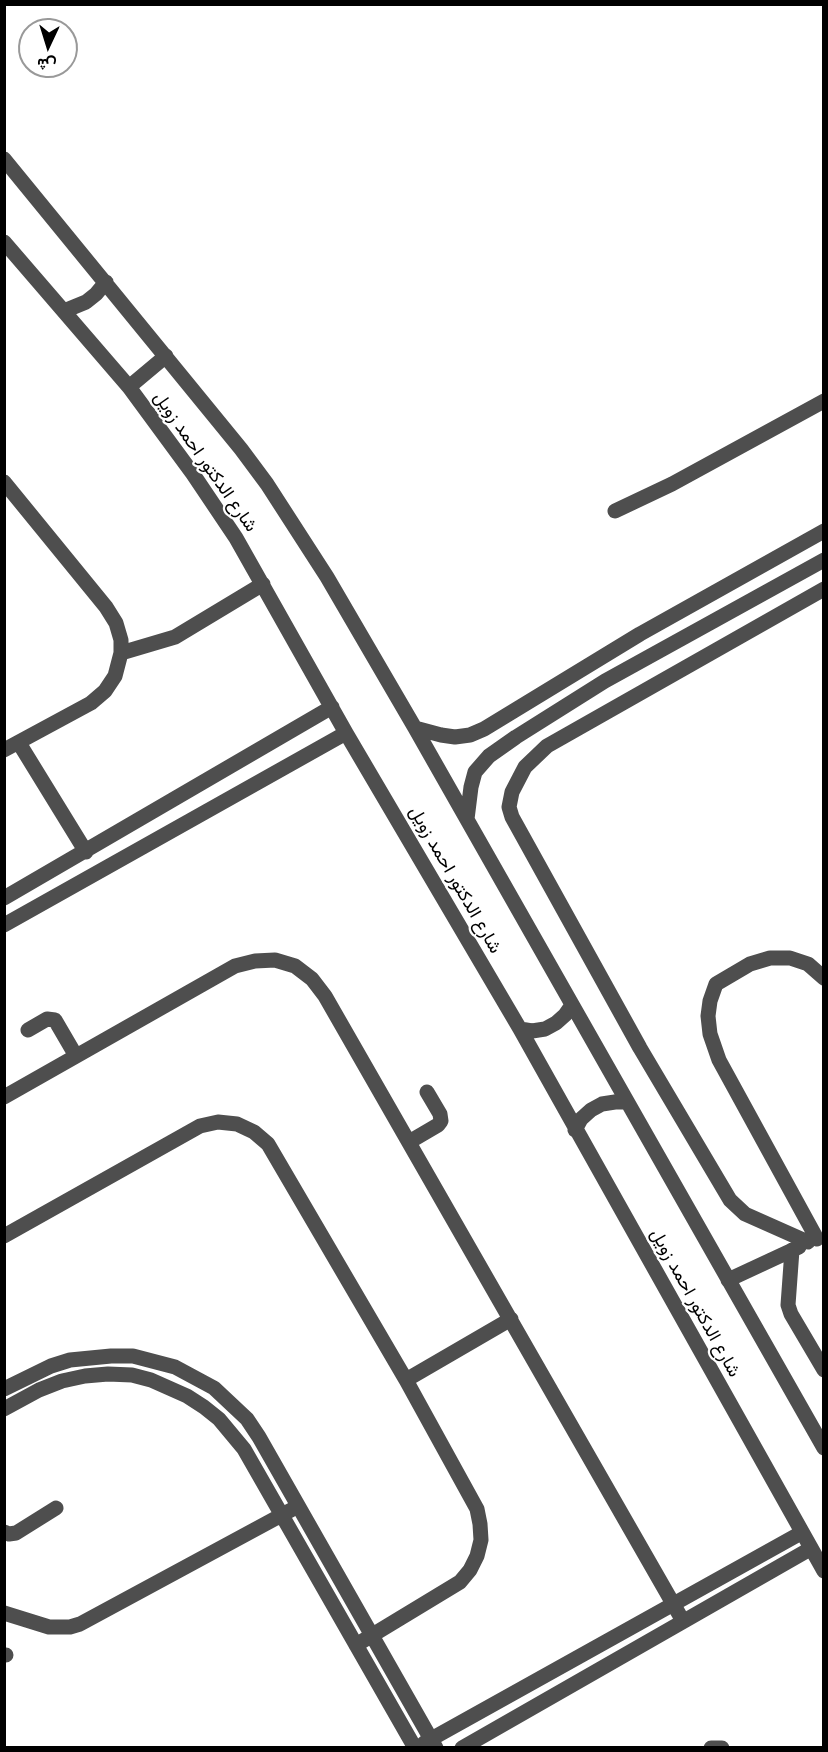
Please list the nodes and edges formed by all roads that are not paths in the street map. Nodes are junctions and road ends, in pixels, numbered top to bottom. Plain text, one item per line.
1 (4, 159) edge
2 (4, 242) edge
3 (106, 282) junction
4 (64, 312) junction
5 (166, 356) junction
6 (129, 387) junction
7 (824, 400) edge
8 (6, 485) edge
9 (615, 512) dead end
10 (824, 531) edge
11 (824, 560) edge
12 (262, 584) junction
13 (824, 589) edge
14 (121, 653) junction
15 (593, 662) junction
16 (605, 681) junction
17 (332, 707) junction
18 (415, 728) junction
19 (346, 733) junction
20 (19, 743) junction
21 (4, 750) edge
22 (467, 819) junction
23 (86, 852) junction
24 (4, 898) edge
25 (4, 925) edge
26 (824, 978) edge
27 (572, 1005) junction
28 (520, 1029) junction
29 (28, 1030) dead end
30 (76, 1056) junction
31 (427, 1092) dead end
32 (4, 1097) edge
33 (627, 1102) junction
34 (575, 1130) junction
35 (409, 1142) junction
36 (6, 1233) edge
37 (816, 1239) edge
38 (792, 1250) junction
39 (728, 1281) junction
40 (511, 1319) junction
41 (824, 1370) edge
42 (406, 1380) junction
43 (4, 1389) edge
44 (4, 1409) edge
45 (824, 1448) edge
46 (298, 1506) junction
47 (56, 1508) dead end
48 (282, 1515) junction
49 (4, 1532) edge
50 (801, 1533) junction
51 (810, 1550) junction
52 (824, 1571) edge
53 (673, 1604) junction
54 (4, 1613) edge
55 (683, 1621) junction
56 (372, 1636) junction
57 (356, 1645) junction
58 (433, 1743) edge
59 (415, 1748) edge
60 (462, 1748) edge
61 (711, 1748) edge
62 (722, 1748) edge

1 - 3 street, شارع الدكتور احمد زويل
2 - 4 street, شارع الدكتور احمد زويل
3 - 4 street
3 - 5 street, شارع الدكتور احمد زويل
4 - 6 street, شارع الدكتور احمد زويل
5 - 6 street
5 - 18 street, شارع الدكتور احمد زويل
6 - 12 street, شارع الدكتور احمد زويل
7 - 9 street
8 - 14 street
10 - 15 street
11 - 16 street
12 - 14 street
12 - 17 street, شارع الدكتور احمد زويل
13 - 37 street
14 - 20 street
15 - 16 street
15 - 18 street
16 - 22 street
17 - 19 street, شارع الدكتور احمد زويل
17 - 23 street
18 - 22 street, شارع الدكتور احمد زويل
19 - 25 street
19 - 28 street, شارع الدكتور احمد زويل
20 - 21 street
20 - 23 street
22 - 27 street, شارع الدكتور احمد زويل
23 - 24 street
26 - 37 street
27 - 28 street
27 - 33 street, شارع الدكتور احمد زويل
28 - 34 street, شارع الدكتور احمد زويل
29 - 30 street
30 - 32 street
30 - 35 street
31 - 35 street
33 - 34 street
33 - 39 street, شارع الدكتور احمد زويل
34 - 50 street, شارع الدكتور احمد زويل
35 - 40 street
36 - 42 street
37 - 38 street
38 - 39 street
38 - 41 street
39 - 45 street, شارع الدكتور احمد زويل
40 - 42 street
40 - 53 street
42 - 56 street
43 - 46 street
44 - 48 street
46 - 48 street
46 - 56 street
47 - 49 street
48 - 54 street
48 - 57 street
50 - 51 street, شارع الدكتور احمد زويل
50 - 53 street
51 - 52 street, شارع الدكتور احمد زويل
51 - 55 street
53 - 55 street
53 - 58 street
55 - 60 street
56 - 57 street
56 - 58 street
57 - 59 street
58 - 59 street
61 - 62 street

